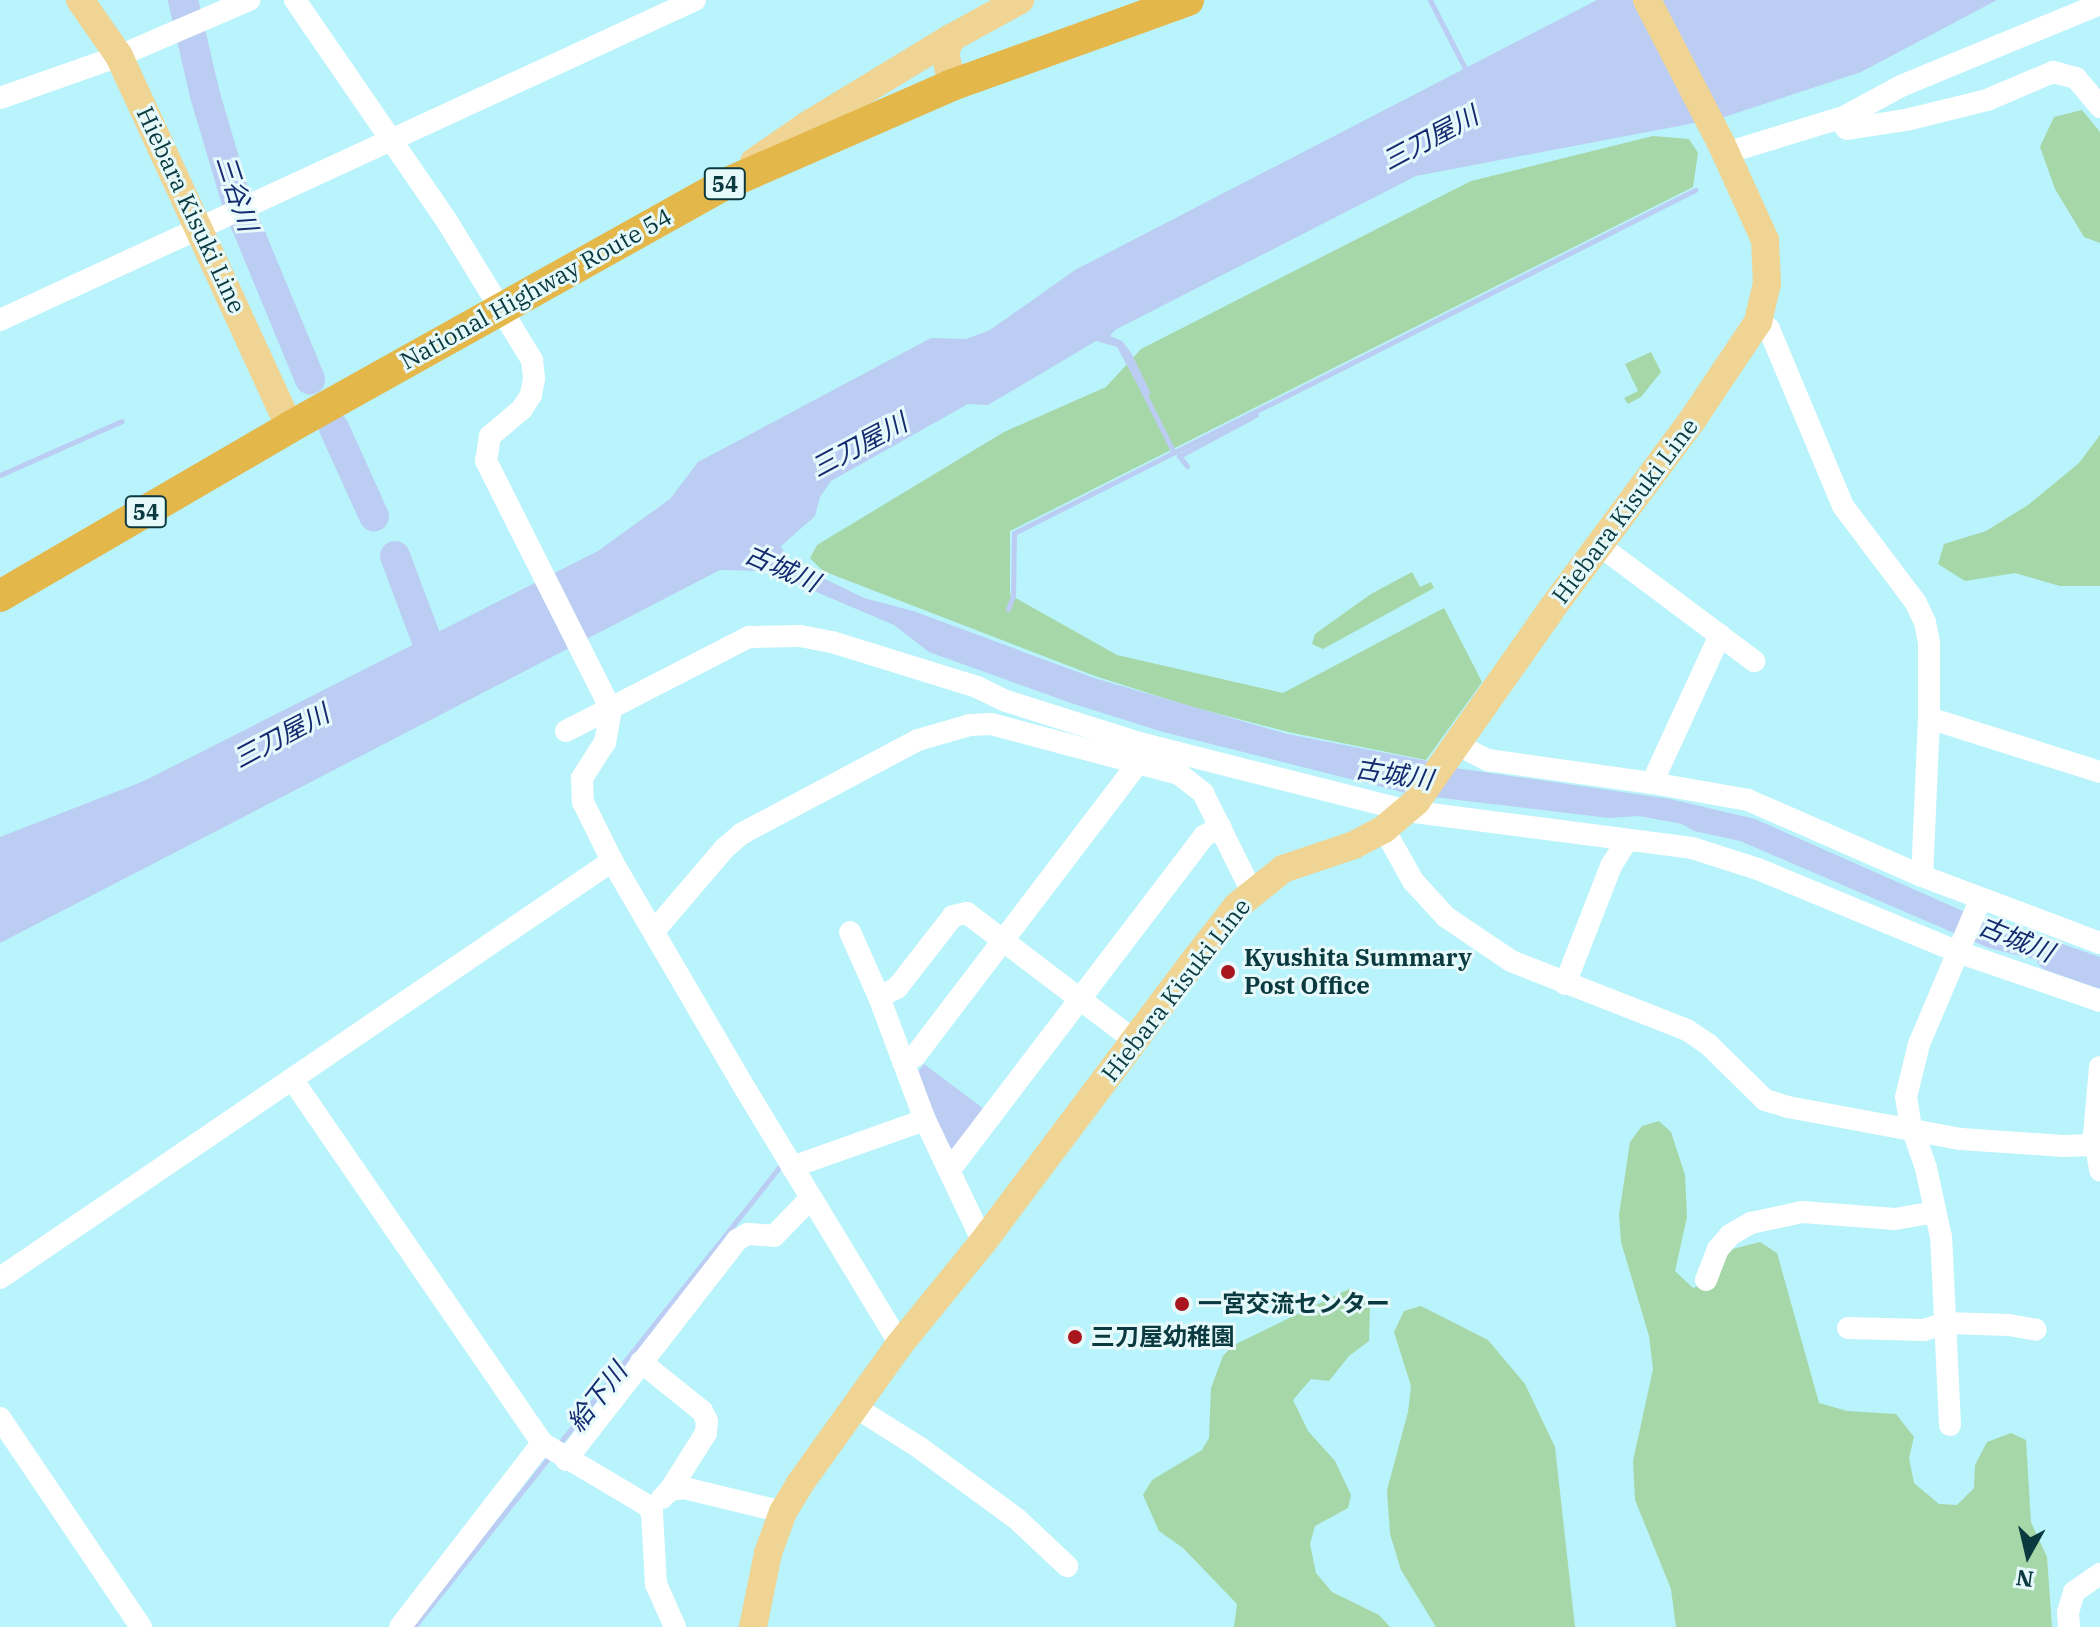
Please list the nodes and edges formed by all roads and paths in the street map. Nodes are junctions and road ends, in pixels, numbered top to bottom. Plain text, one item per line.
1 (80, 0) edge
2 (249, 0) edge
3 (295, 0) edge
4 (695, 0) edge
5 (1020, 0) edge
6 (1188, 0) edge
7 (1647, 0) edge
8 (2100, 4) edge
9 (951, 38) junction
10 (119, 56) junction
11 (952, 85) junction
12 (0, 98) edge
13 (2100, 107) edge
14 (1838, 119) junction
15 (392, 142) junction
16 (1724, 148) junction
17 (721, 186) junction
18 (202, 230) junction
19 (499, 309) junction
20 (0, 320) edge
21 (1758, 322) junction
22 (290, 427) junction
23 (1599, 545) junction
24 (0, 596) edge
25 (1720, 635) junction
26 (1754, 661) dead end
27 (609, 706) junction
28 (1929, 718) junction
29 (566, 731) dead end
30 (1454, 752) junction
31 (1139, 762) junction
32 (2100, 772) edge
33 (1652, 783) junction
34 (1411, 806) junction
35 (1221, 827) junction
36 (1384, 829) junction
37 (1627, 840) junction
38 (612, 861) junction
39 (1922, 876) junction
40 (1252, 892) junction
41 (1979, 902) junction
42 (654, 931) junction
43 (850, 932) dead end
44 (1004, 940) junction
45 (2100, 943) edge
46 (1960, 948) junction
47 (1565, 984) junction
48 (879, 997) junction
49 (1080, 999) junction
50 (2100, 1001) edge
51 (1135, 1041) junction
52 (903, 1062) junction
53 (2100, 1067) edge
54 (292, 1079) junction
55 (925, 1120) junction
56 (1914, 1130) junction
57 (2098, 1145) edge
58 (792, 1167) junction
59 (947, 1167) junction
60 (2100, 1170) edge
61 (811, 1198) junction
62 (1934, 1212) junction
63 (983, 1242) junction
64 (0, 1278) edge
65 (1706, 1280) dead end
66 (1946, 1323) junction
67 (1848, 1328) dead end
68 (2036, 1330) dead end
69 (900, 1344) junction
70 (641, 1362) junction
71 (855, 1407) junction
72 (0, 1418) edge
73 (1950, 1425) dead end
74 (555, 1452) junction
75 (670, 1490) junction
76 (650, 1510) junction
77 (783, 1512) junction
78 (1067, 1566) dead end
79 (2100, 1574) edge
80 (141, 1627) edge
81 (400, 1627) edge
82 (675, 1627) edge
83 (753, 1627) edge
84 (2069, 1627) edge

1 - 10 main road, Hiebara Kisuki Line
2 - 10 street
3 - 15 street
4 - 15 street
5 - 9 main road
6 - 11 highway, National Highway Route 54 / 54
7 - 16 main road, Hiebara Kisuki Line
8 - 14 street
9 - 11 main road
9 - 17 main road
10 - 12 street
10 - 18 main road, Hiebara Kisuki Line
11 - 17 highway, National Highway Route 54 / 54
13 - 14 street
14 - 16 street
15 - 18 street
15 - 19 street
16 - 21 main road, Hiebara Kisuki Line
17 - 19 highway, National Highway Route 54 / 54
18 - 20 street
18 - 22 main road, Hiebara Kisuki Line
19 - 22 highway, National Highway Route 54 / 54
19 - 27 street
21 - 23 main road, Hiebara Kisuki Line
21 - 28 street
22 - 24 highway, National Highway Route 54 / 54
23 - 25 street
23 - 30 main road, Hiebara Kisuki Line
25 - 26 street
25 - 33 street
27 - 29 street
27 - 34 street
27 - 38 street
28 - 32 street
28 - 39 street
30 - 33 street
30 - 34 main road, Hiebara Kisuki Line
31 - 35 street
31 - 42 street
31 - 44 street
33 - 39 street
34 - 36 main road, Hiebara Kisuki Line
34 - 37 street
35 - 40 street
35 - 49 street
36 - 40 main road, Hiebara Kisuki Line
36 - 47 street
37 - 46 street
37 - 47 street
38 - 42 street
38 - 54 street
39 - 41 street
40 - 51 main road, Hiebara Kisuki Line
41 - 45 street
41 - 46 street
42 - 58 street
43 - 48 street
44 - 48 street
44 - 49 street
44 - 52 street
46 - 50 street
46 - 56 street
47 - 56 street
48 - 52 street
49 - 51 street
49 - 59 street
51 - 63 main road, Hiebara Kisuki Line
52 - 55 street
53 - 57 street
54 - 64 street
54 - 74 street
55 - 58 street
55 - 59 street
56 - 57 street
56 - 62 street
57 - 60 street
58 - 61 street
59 - 63 street
61 - 69 street
61 - 70 street
62 - 65 street
62 - 66 street
63 - 69 main road, Hiebara Kisuki Line
66 - 67 street
66 - 68 street
66 - 73 street
69 - 71 main road, Hiebara Kisuki Line
70 - 74 street
70 - 75 street
71 - 77 main road, Hiebara Kisuki Line
71 - 78 street
72 - 80 street
74 - 76 street
74 - 81 street
75 - 76 street
75 - 77 street
76 - 82 street
77 - 83 main road, Hiebara Kisuki Line
79 - 84 street

